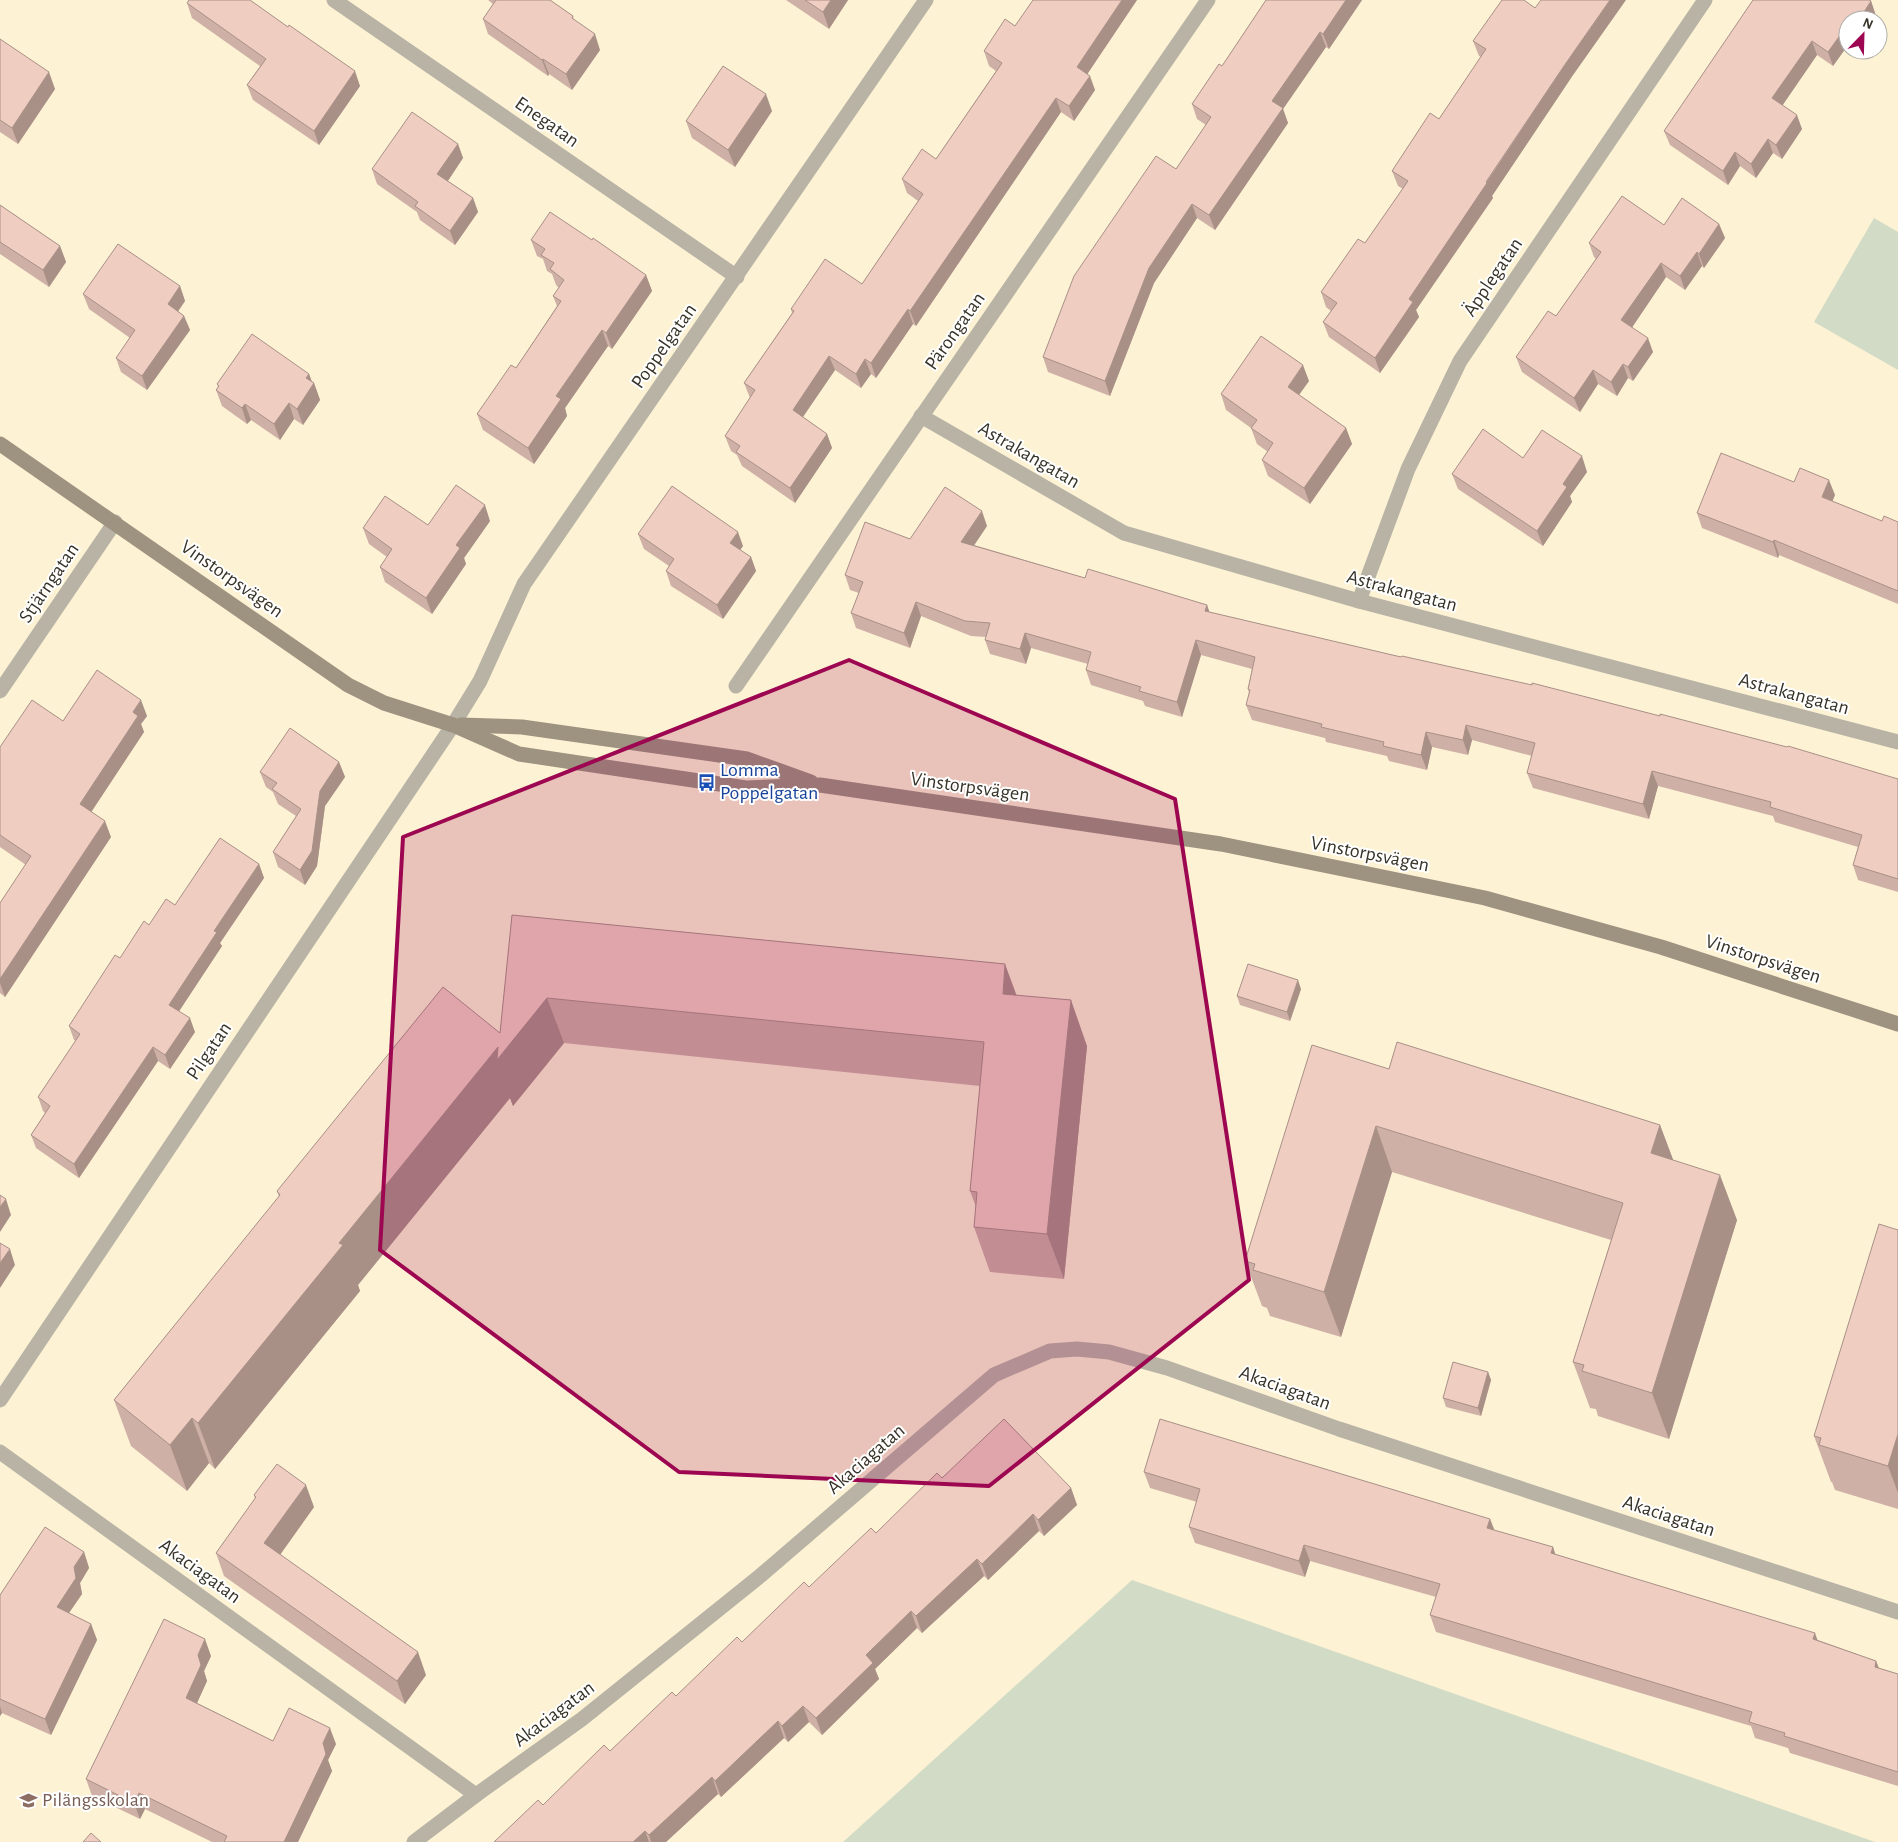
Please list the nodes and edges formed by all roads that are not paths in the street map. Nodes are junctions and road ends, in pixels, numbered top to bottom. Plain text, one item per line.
1 (334, 0) edge
2 (926, 0) edge
3 (1208, 0) edge
4 (1705, 0) edge
5 (737, 277) junction
6 (921, 416) junction
7 (0, 444) edge
8 (115, 522) junction
9 (1359, 601) junction
10 (736, 686) dead end
11 (0, 691) edge
12 (453, 725) junction
13 (1898, 742) edge
14 (820, 785) junction
15 (1898, 1024) edge
16 (0, 1400) edge
17 (0, 1452) edge
18 (1898, 1612) edge
19 (476, 1795) junction
20 (414, 1842) edge

1 - 5 street, Enegatan
2 - 5 street, Poppelgatan
3 - 6 street, Pärongatan
4 - 9 street, Äpplegatan
5 - 12 street, Poppelgatan
6 - 9 street, Astrakangatan
6 - 10 street, Pärongatan
7 - 8 street, Vinstorpsvägen
8 - 11 street, Stjärngatan
8 - 12 street, Vinstorpsvägen
9 - 13 street, Astrakangatan
12 - 14 street, Vinstorpsvägen
12 - 14 street, Vinstorpsvägen
12 - 16 street, Pilgatan
14 - 15 street, Vinstorpsvägen
17 - 19 street, Akaciagatan
18 - 19 street, Akaciagatan
19 - 20 street

